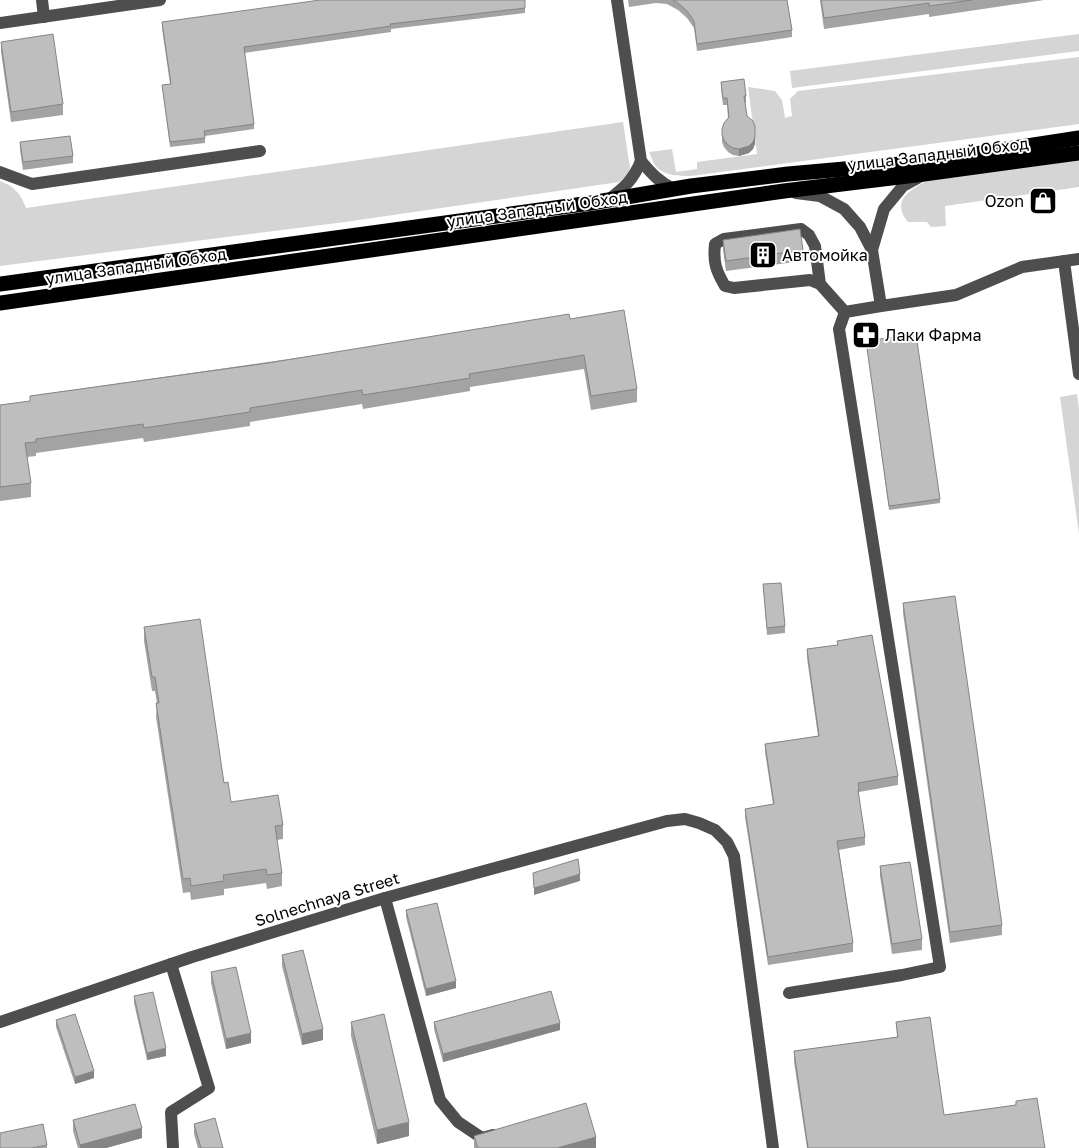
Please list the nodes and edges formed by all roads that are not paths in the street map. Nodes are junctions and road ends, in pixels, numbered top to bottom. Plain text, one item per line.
1 (42, 0) edge
2 (160, 0) edge
3 (617, 0) edge
4 (44, 17) junction
5 (0, 23) edge
6 (1079, 138) edge
7 (260, 151) dead end
8 (1079, 153) edge
9 (641, 161) junction
10 (0, 172) edge
11 (924, 174) junction
12 (674, 189) junction
13 (784, 191) junction
14 (608, 201) junction
15 (872, 250) junction
16 (1079, 259) edge
17 (1064, 261) junction
18 (0, 284) edge
19 (820, 284) junction
20 (0, 303) edge
21 (881, 306) junction
22 (845, 312) junction
23 (1079, 374) edge
24 (385, 898) junction
25 (171, 964) junction
26 (789, 993) dead end
27 (0, 1022) edge
28 (508, 1131) edge
29 (172, 1148) edge
30 (772, 1148) edge

1 - 4 street
2 - 4 street
3 - 9 street
4 - 5 street
6 - 12 highway, улица Западный Обход
7 - 10 street
8 - 11 highway, улица Западный Обход
9 - 12 street
9 - 14 street
11 - 13 highway, улица Западный Обход
11 - 15 street
12 - 14 highway, улица Западный Обход
13 - 15 street
13 - 20 highway, улица Западный Обход
14 - 18 highway, улица Западный Обход
15 - 21 street
16 - 17 street
17 - 21 street
17 - 23 street
19 - 19 street
19 - 22 street
21 - 22 street
22 - 26 street
24 - 25 street, Solnechnaya Street
24 - 28 street
24 - 30 street, Solnechnaya Street
25 - 27 street, Solnechnaya Street
25 - 29 street

